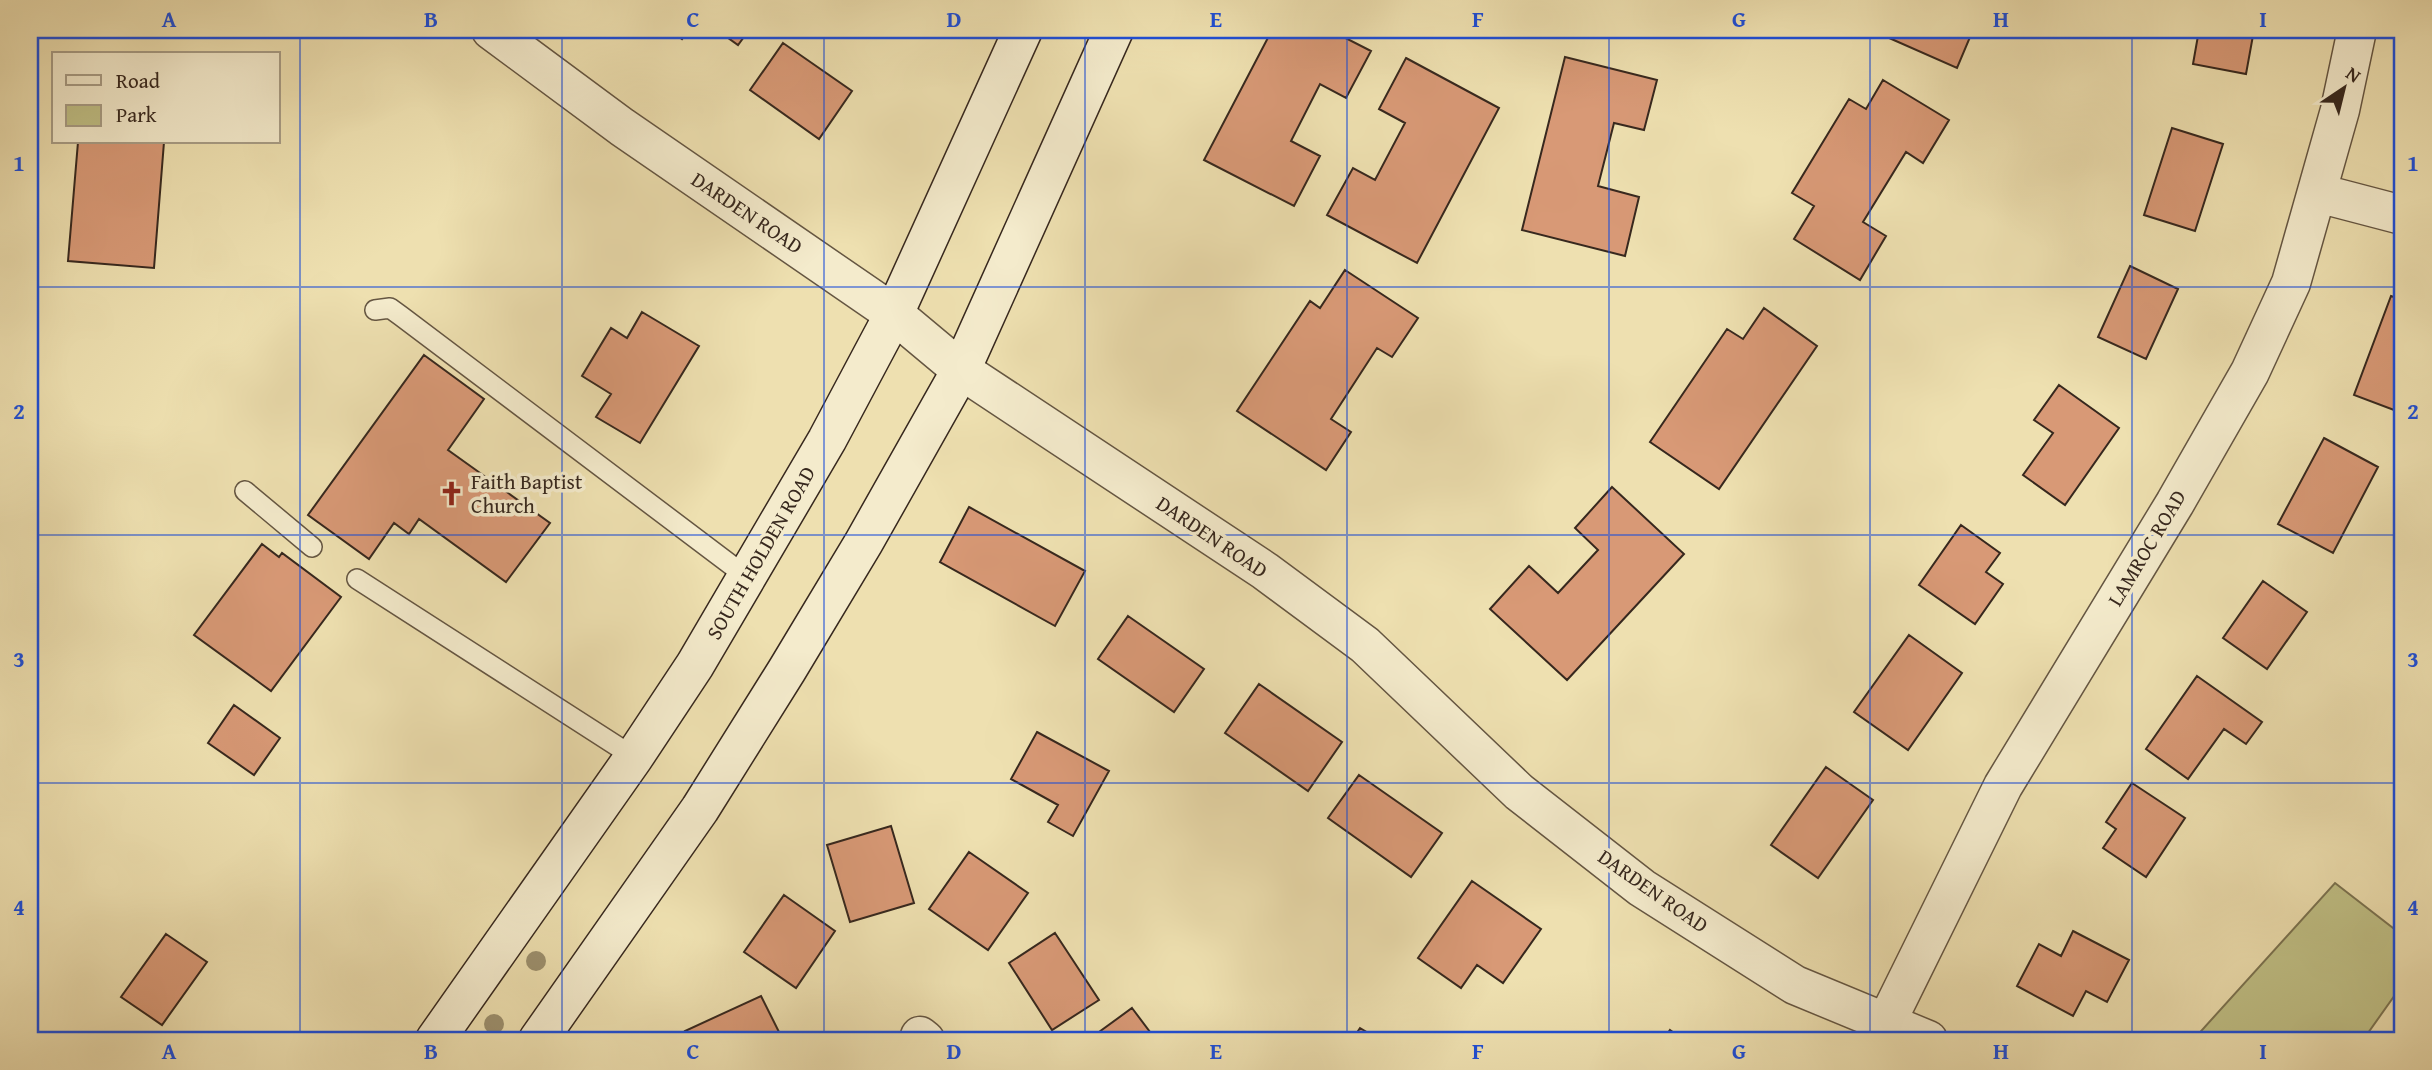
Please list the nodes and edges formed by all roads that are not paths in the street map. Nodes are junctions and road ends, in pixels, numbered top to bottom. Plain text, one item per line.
1 (491, 30) edge
2 (1023, 30) edge
3 (1114, 30) edge
4 (2357, 30) edge
5 (2318, 193) junction
6 (2402, 215) edge
7 (375, 310) dead end
8 (894, 314) junction
9 (961, 370) junction
10 (244, 491) dead end
11 (312, 547) dead end
12 (747, 577) junction
13 (356, 579) dead end
14 (634, 757) junction
15 (1880, 1032) edge
16 (435, 1040) edge
17 (538, 1040) edge
18 (1928, 1040) edge

1 - 8 street, DARDEN ROAD
2 - 8 street, SOUTH HOLDEN ROAD
3 - 9 street
4 - 5 street, LAMROC ROAD
5 - 6 street
5 - 15 street, LAMROC ROAD
7 - 12 lane
8 - 9 street, DARDEN ROAD
8 - 12 street, SOUTH HOLDEN ROAD
9 - 15 street, DARDEN ROAD
9 - 17 street
10 - 11 lane
12 - 14 street, SOUTH HOLDEN ROAD
13 - 14 lane
14 - 16 street, SOUTH HOLDEN ROAD
15 - 18 street, DARDEN ROAD

